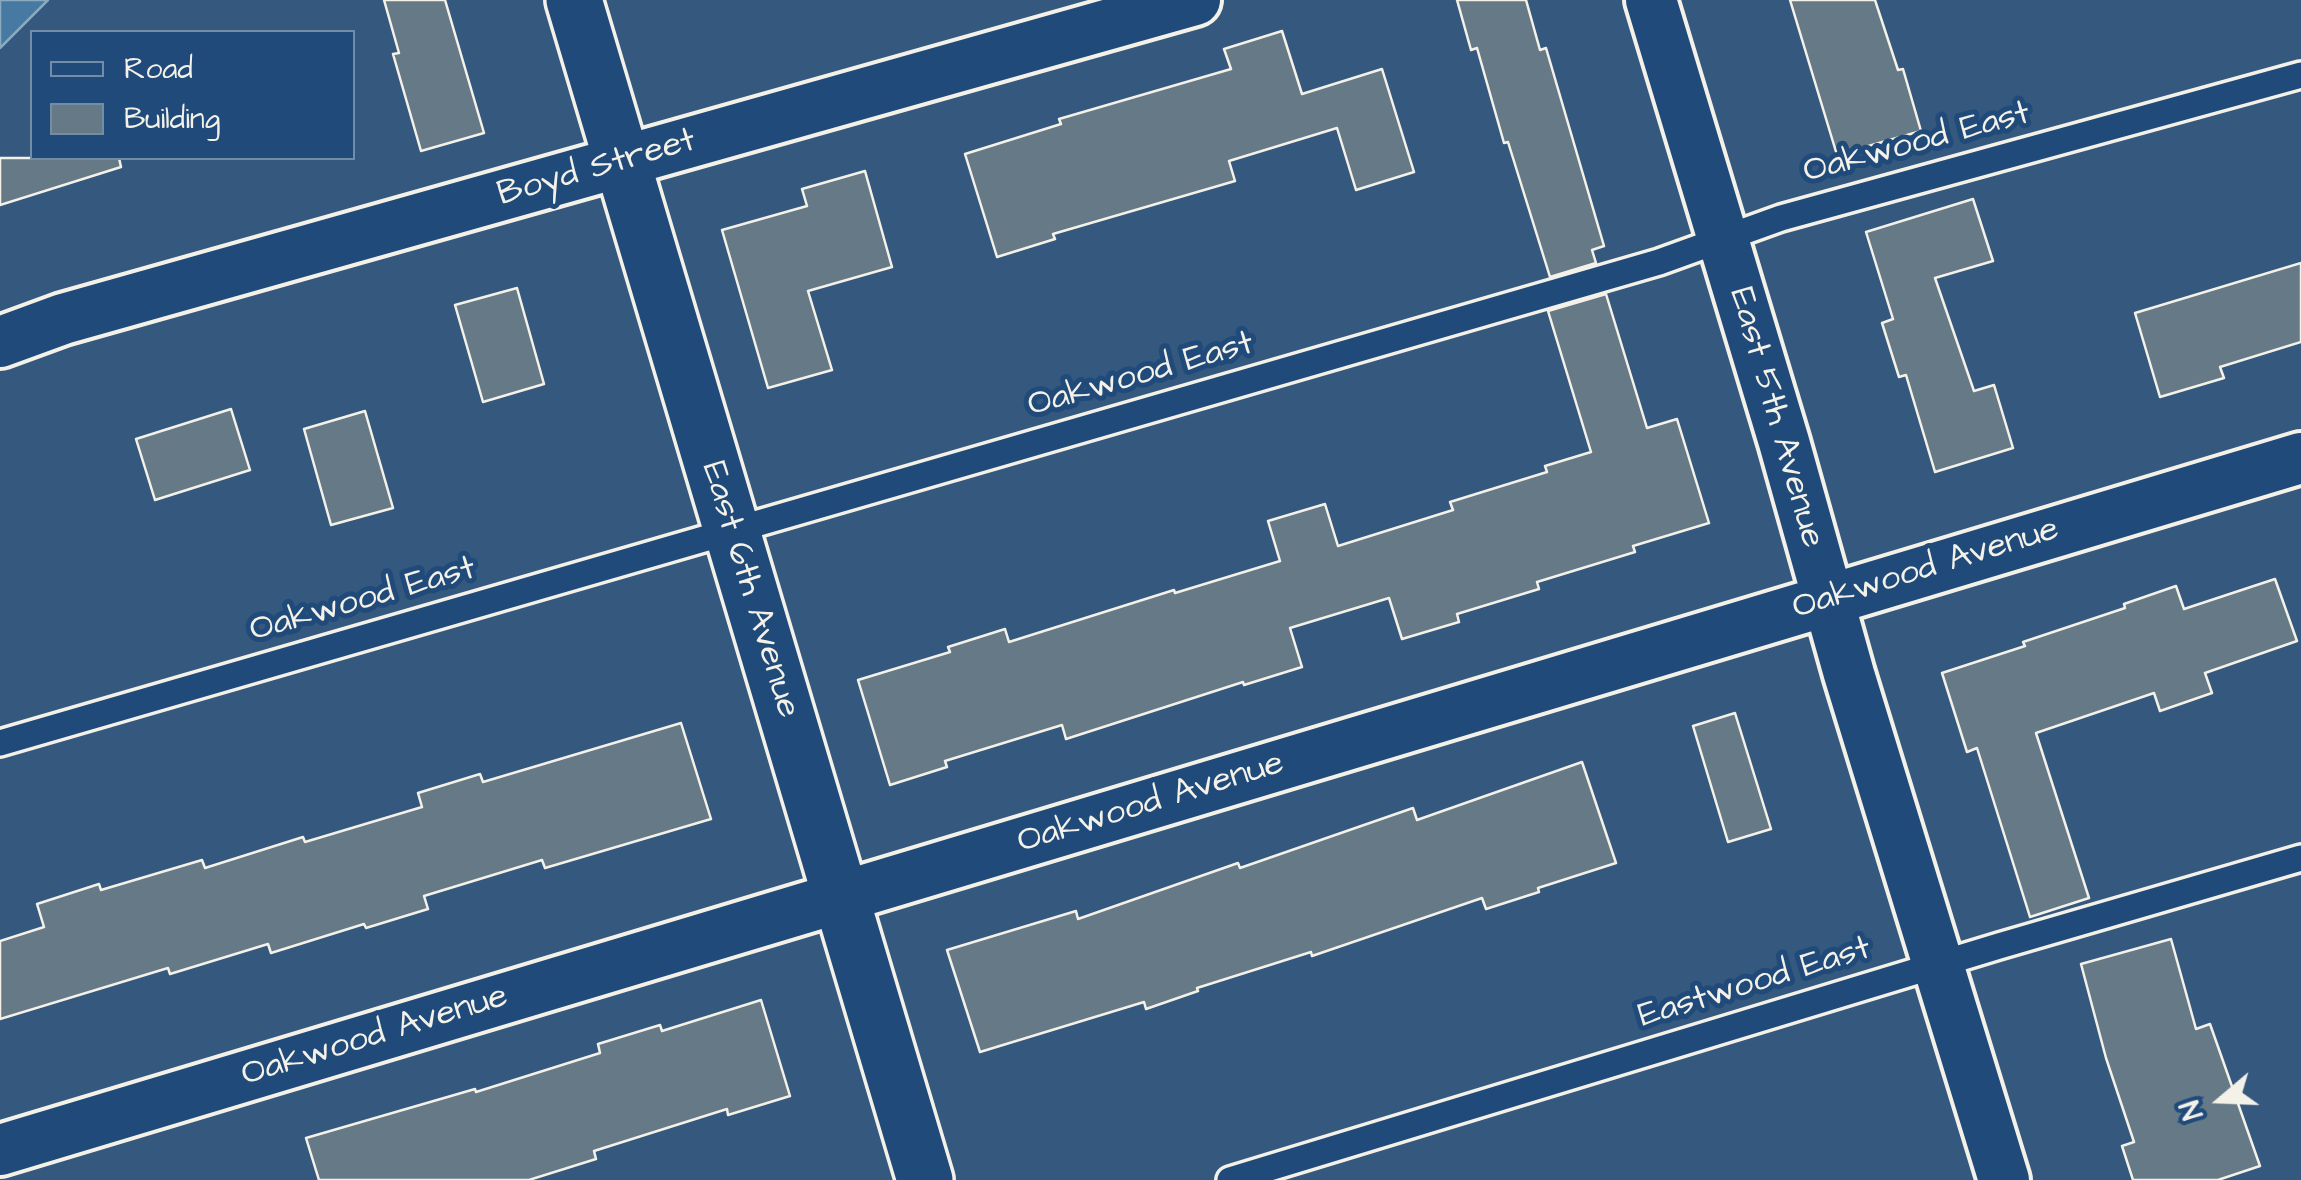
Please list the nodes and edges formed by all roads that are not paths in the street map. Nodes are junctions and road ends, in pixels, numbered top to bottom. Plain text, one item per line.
1 (574, 0) edge
2 (1195, 0) edge
3 (1650, 0) edge
4 (1121, 10) edge
5 (2301, 74) edge
6 (622, 162) junction
7 (1723, 240) junction
8 (0, 342) edge
9 (2301, 458) edge
10 (730, 531) junction
11 (1827, 600) junction
12 (0, 743) edge
13 (2301, 858) edge
14 (841, 898) junction
15 (1936, 966) junction
16 (0, 1150) edge
17 (925, 1180) edge
18 (1230, 1180) edge
19 (2004, 1180) edge

1 - 6 street, East 6th Avenue
2 - 4 street, Boyd Street
3 - 7 street, East 5th Avenue
4 - 6 street, Boyd Street
5 - 7 lane, Oakwood East
6 - 8 street, Boyd Street
6 - 10 street, East 6th Avenue
7 - 10 lane, Oakwood East
7 - 11 street, East 5th Avenue
9 - 11 street, Oakwood Avenue
10 - 12 lane, Oakwood East
10 - 14 street, East 6th Avenue
11 - 14 street, Oakwood Avenue
11 - 15 street, East 5th Avenue
13 - 15 lane, Eastwood East
14 - 16 street, Oakwood Avenue
14 - 17 street, East 6th Avenue
15 - 18 lane, Eastwood East
15 - 19 street, East 5th Avenue

